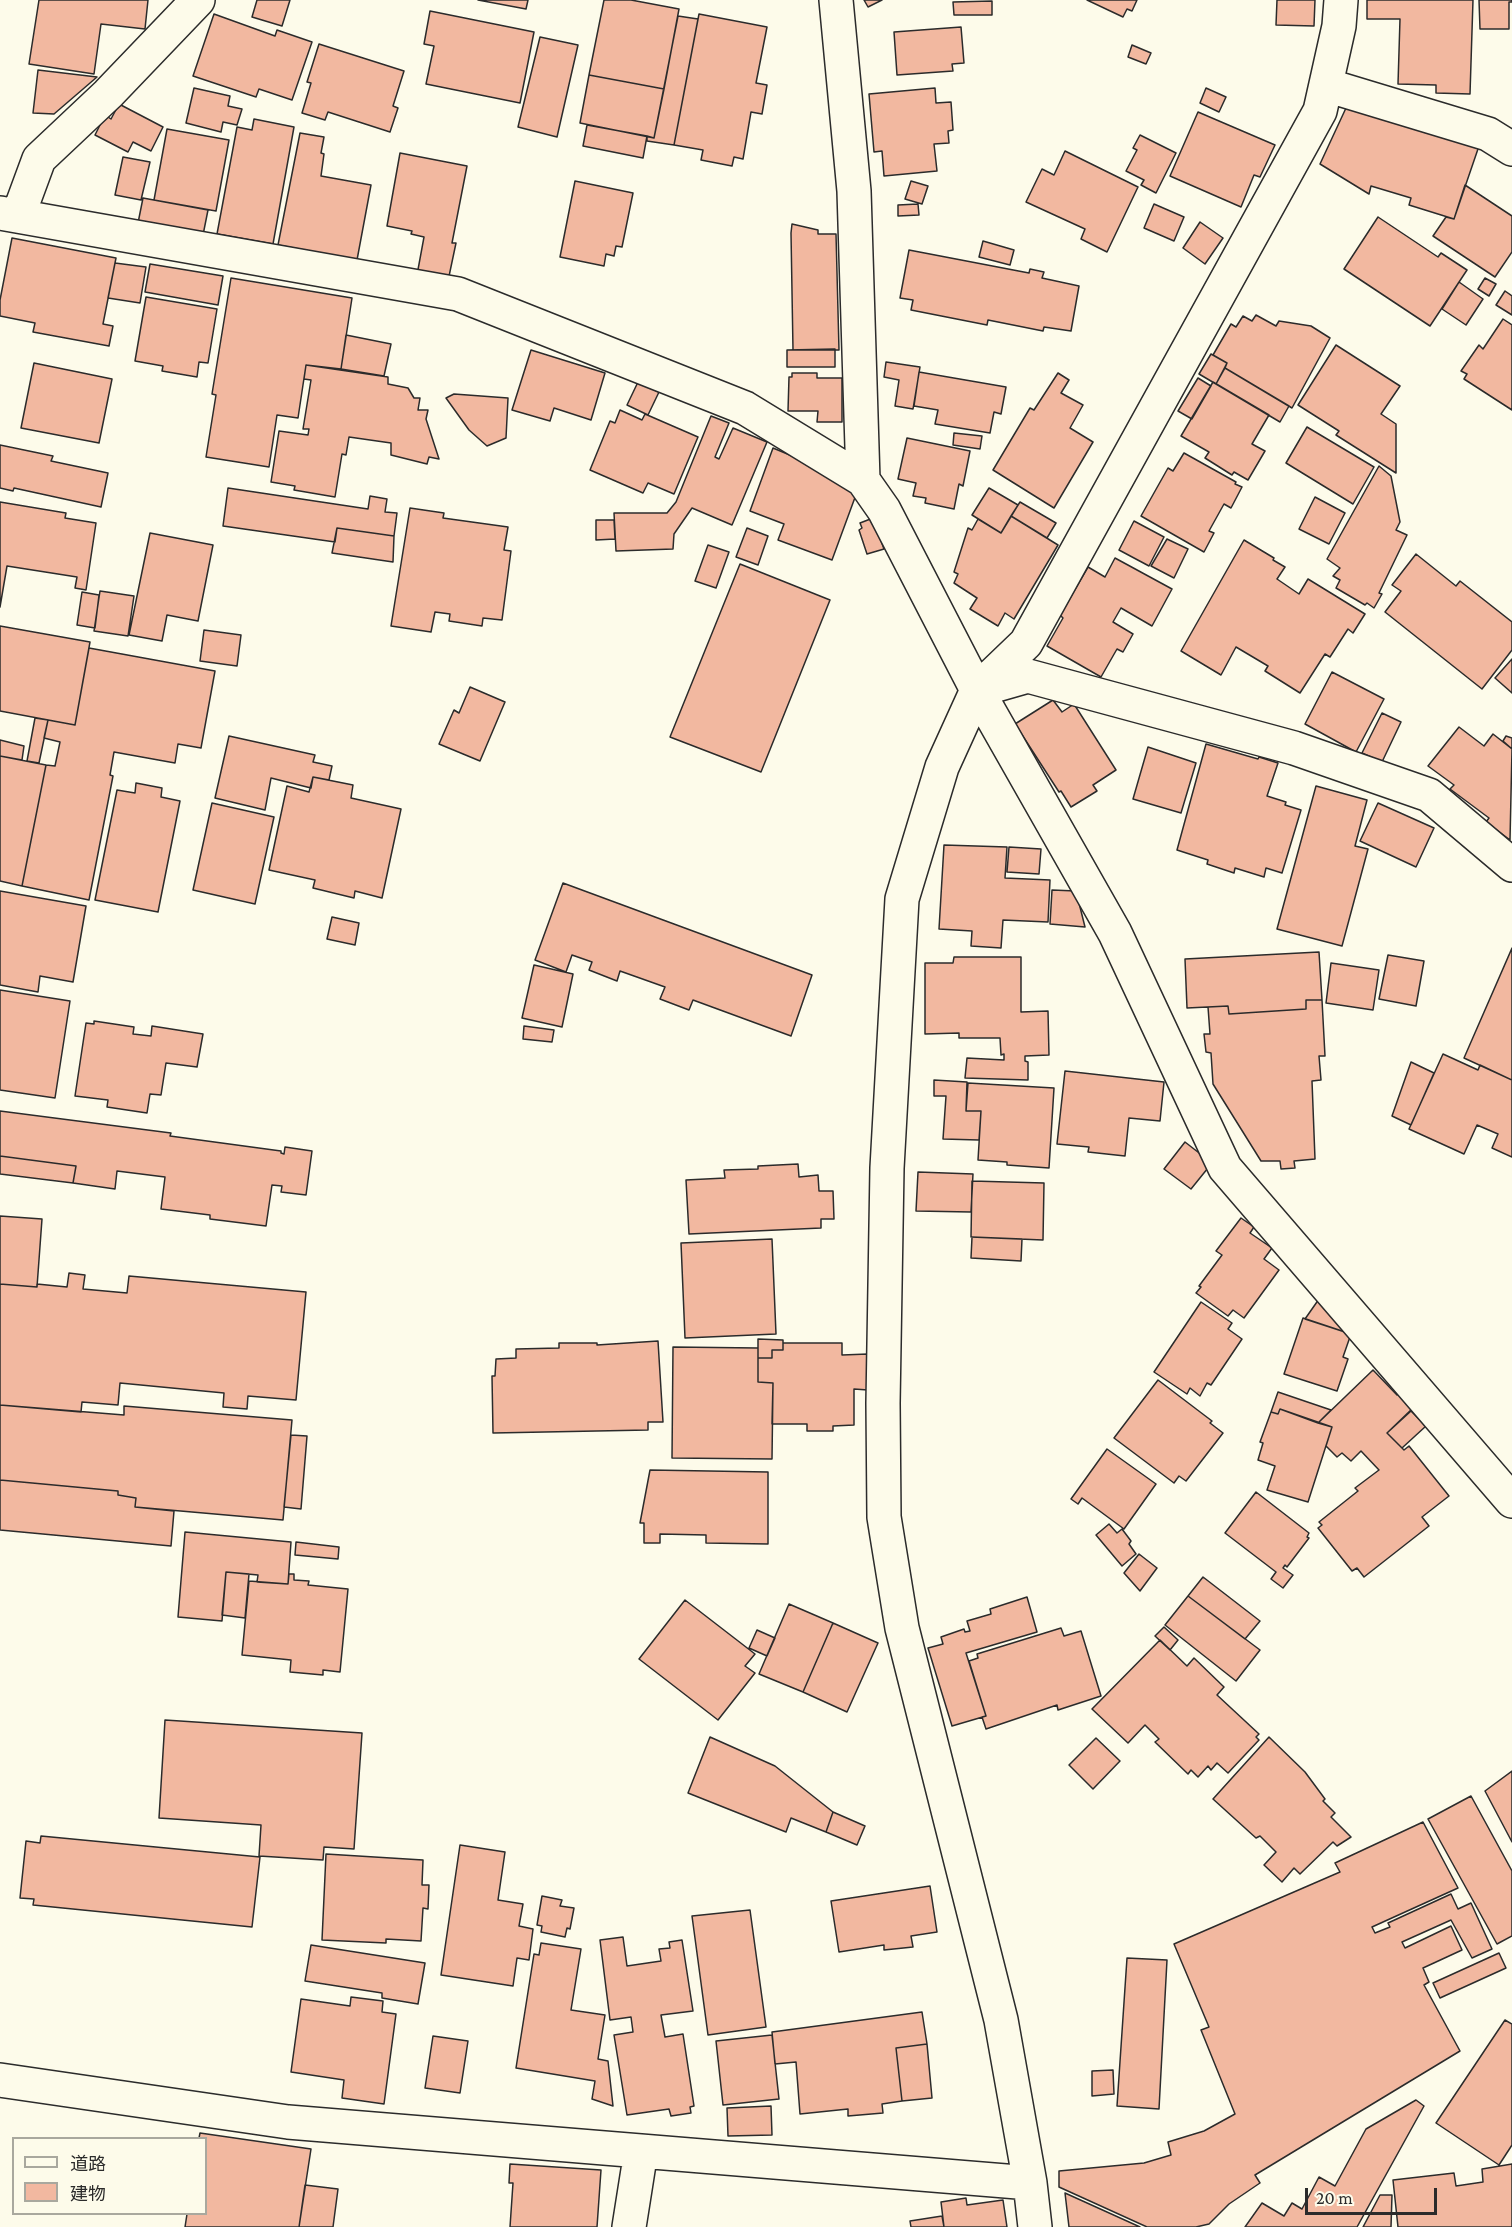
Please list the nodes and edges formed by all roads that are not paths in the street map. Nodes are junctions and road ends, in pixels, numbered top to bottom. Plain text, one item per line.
1 (198, 0) edge
2 (836, 0) edge
3 (1341, 0) edge
4 (1326, 85) junction
5 (1512, 148) edge
6 (9, 214) edge
7 (863, 480) junction
8 (977, 690) junction
9 (1512, 866) edge
10 (1512, 1501) edge
11 (0, 2080) edge
12 (641, 2151) junction
13 (1030, 2183) junction
14 (629, 2227) edge
15 (1035, 2227) edge

1 - 6 street
2 - 7 street
3 - 4 street
4 - 5 street
4 - 8 street
6 - 7 street
7 - 8 street
8 - 9 street
8 - 10 street
8 - 13 street
11 - 12 street
12 - 13 street
12 - 14 street
13 - 15 street

